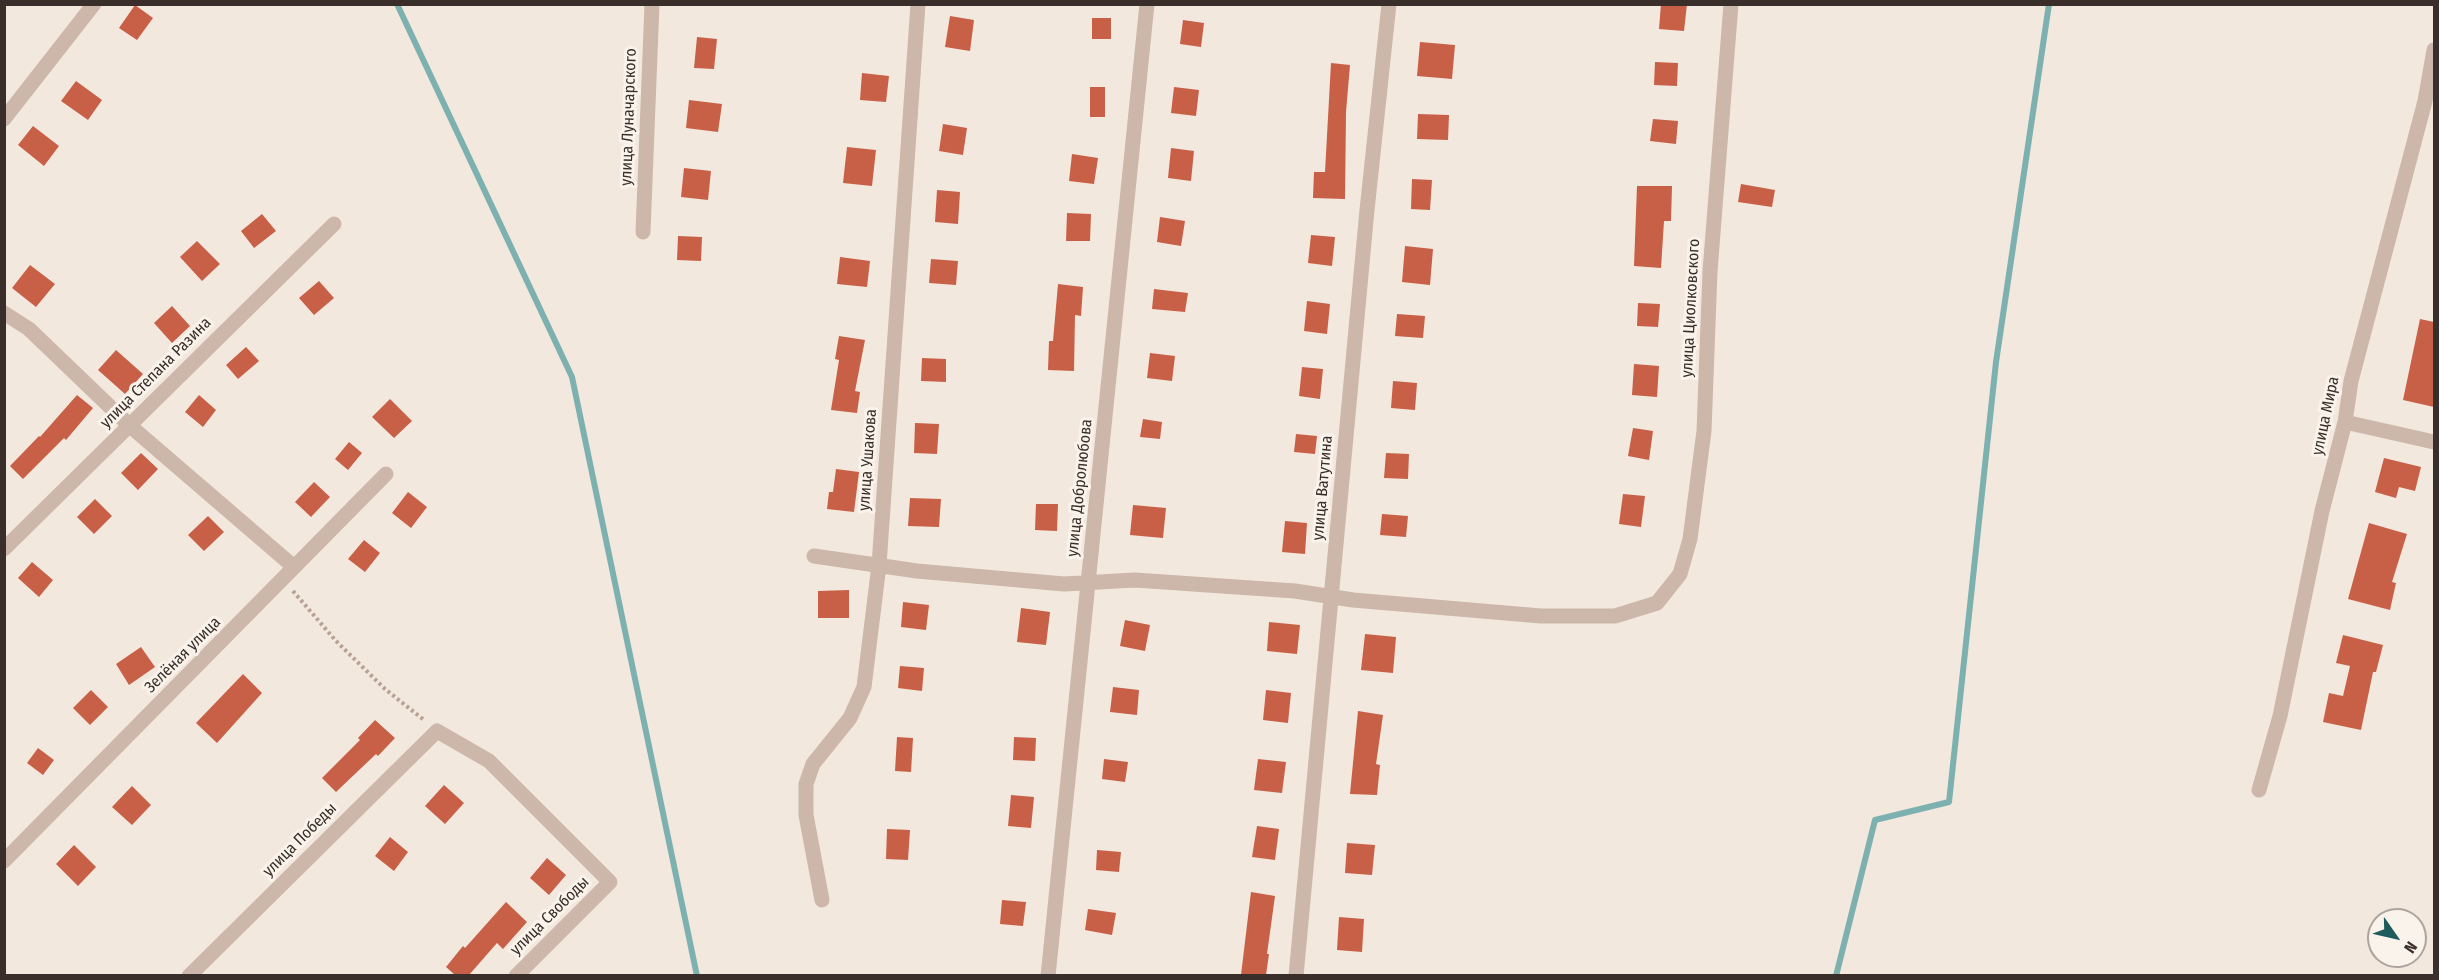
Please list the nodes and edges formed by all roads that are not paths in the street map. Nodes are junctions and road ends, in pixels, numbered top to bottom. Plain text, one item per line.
1 (94, 4) edge
2 (652, 4) edge
3 (918, 4) edge
4 (1147, 4) edge
5 (1389, 4) edge
6 (1731, 4) edge
7 (2434, 50) edge
8 (2430, 102) edge
9 (4, 119) edge
10 (334, 224) dead end
11 (643, 232) dead end
12 (4, 313) edge
13 (2344, 422) junction
14 (129, 425) junction
15 (2434, 442) edge
16 (386, 474) dead end
17 (4, 549) edge
18 (814, 556) dead end
19 (879, 564) junction
20 (294, 567) junction
21 (1088, 582) junction
22 (1331, 598) junction
23 (437, 731) joint
24 (2259, 790) dead end
25 (4, 861) edge
26 (822, 900) dead end
27 (189, 975) edge
28 (516, 975) edge
29 (1048, 975) edge
30 (1296, 975) edge

1 - 9 street
2 - 11 street, улица Луначарского
3 - 19 street, улица Ушакова
4 - 21 street, улица Добролюбова
5 - 22 street, улица Ватутина
6 - 22 street, улица Циолковского
7 - 8 street, улица Мира
8 - 13 street, улица Мира
10 - 14 street, улица Степана Разина
12 - 14 street
13 - 15 street
13 - 24 street, улица Мира
14 - 17 street, улица Степана Разина
14 - 20 street
16 - 20 street, Зелёная улица
18 - 19 street
19 - 21 street
19 - 26 street, улица Ушакова
20 - 25 street, Зелёная улица
21 - 22 street
21 - 29 street, улица Добролюбова
22 - 30 street, улица Ватутина
23 - 27 street, улица Победы
23 - 28 street, улица Свободы

